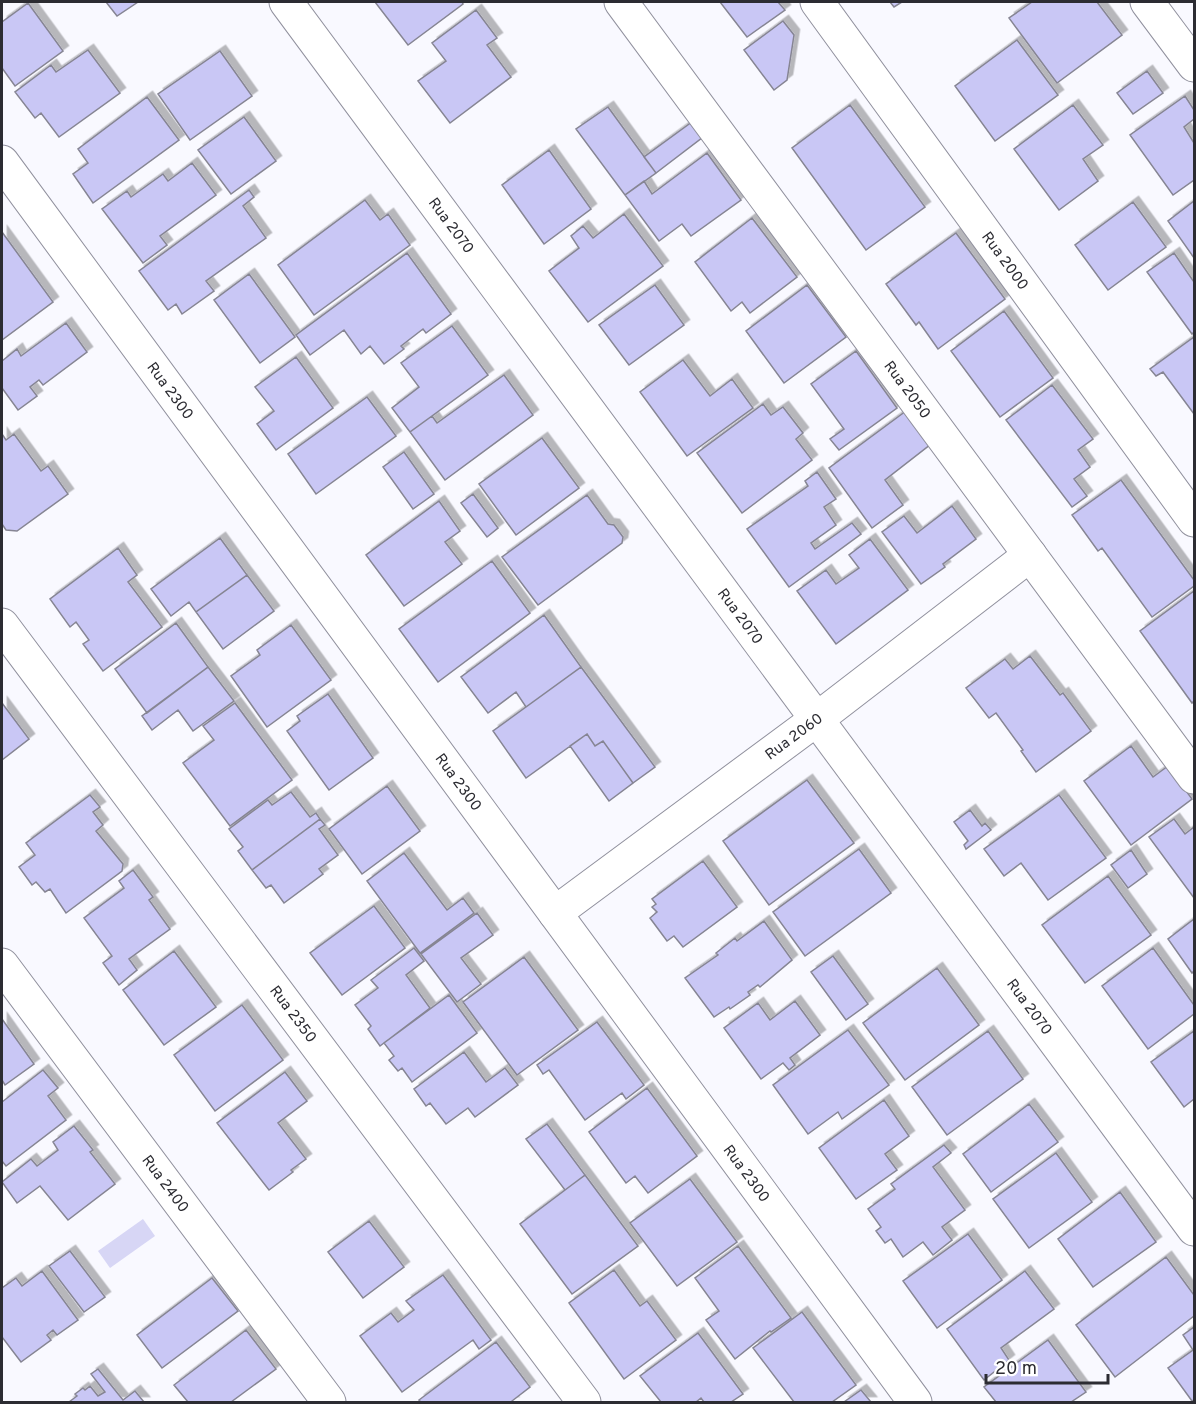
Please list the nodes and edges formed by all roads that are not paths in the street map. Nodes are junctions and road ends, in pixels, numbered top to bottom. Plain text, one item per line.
1 (286, 2) edge
2 (621, 2) edge
3 (817, 2) edge
4 (1147, 2) edge
5 (1194, 65) edge
6 (2, 162) edge
7 (1194, 520) edge
8 (1030, 555) junction
9 (2, 625) edge
10 (817, 719) junction
11 (1194, 777) edge
12 (555, 914) junction
13 (2, 965) edge
14 (1194, 1229) edge
15 (330, 1402) edge
16 (584, 1402) edge
17 (915, 1402) edge

1 - 10 street, Rua 2070
2 - 8 street, Rua 2050
3 - 7 street, Rua 2000
4 - 5 street
6 - 12 street, Rua 2300
8 - 10 street, Rua 2060
8 - 11 street, Rua 2050
9 - 16 street, Rua 2350
10 - 12 street, Rua 2060
10 - 14 street, Rua 2070
12 - 17 street, Rua 2300
13 - 15 street, Rua 2400

